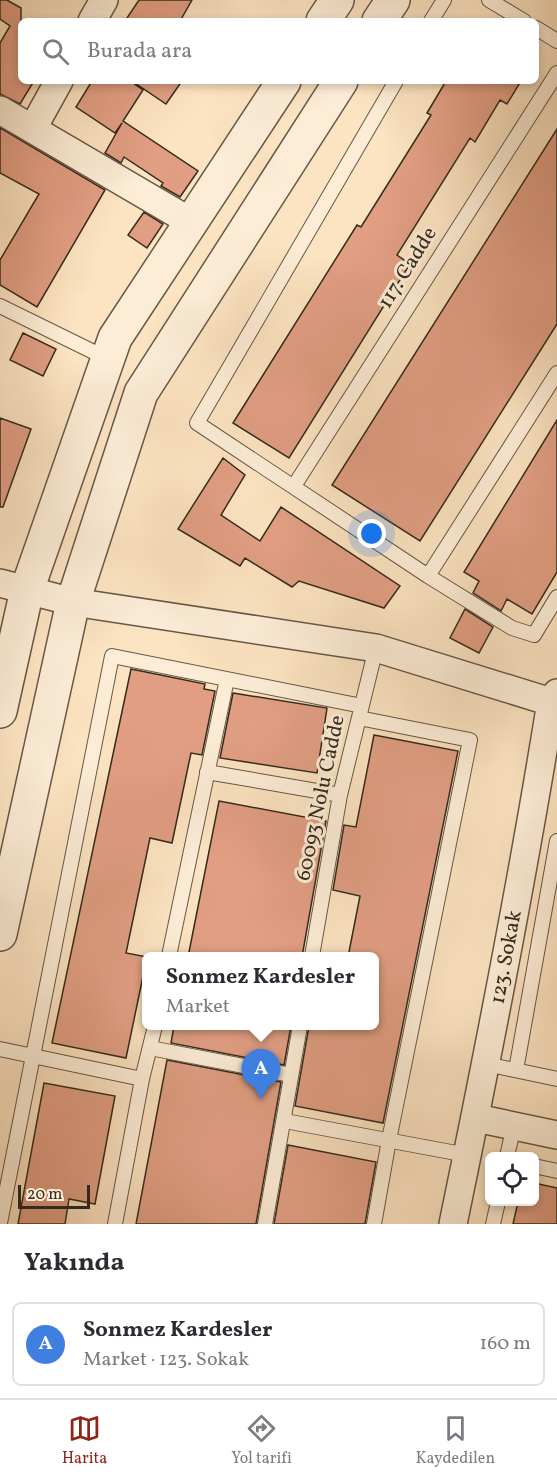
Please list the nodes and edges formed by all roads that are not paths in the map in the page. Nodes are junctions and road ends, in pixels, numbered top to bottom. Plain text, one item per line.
1 (104, 0) edge
2 (337, 0) edge
3 (393, 0) edge
4 (444, 0) edge
5 (489, 0) edge
6 (95, 18) edge
7 (325, 18) edge
8 (381, 18) edge
9 (433, 18) edge
10 (519, 18) edge
11 (539, 30) edge
12 (557, 41) edge
13 (557, 73) edge
14 (57, 84) edge
15 (282, 84) edge
16 (339, 84) edge
17 (394, 84) edge
18 (553, 89) edge
19 (0, 110) edge
20 (33, 128) junction
21 (191, 222) junction
22 (0, 306) edge
23 (108, 359) junction
24 (557, 373) edge
25 (294, 486) junction
26 (428, 576) junction
27 (14, 586) edge
28 (557, 597) edge
29 (73, 602) junction
30 (376, 648) junction
31 (226, 679) junction
32 (0, 711) edge
33 (360, 712) junction
34 (553, 712) edge
35 (207, 772) junction
36 (340, 795) junction
37 (547, 845) edge
38 (0, 934) edge
39 (170, 952) edge
40 (313, 952) edge
41 (154, 1030) edge
42 (299, 1030) edge
43 (150, 1048) junction
44 (0, 1049) edge
45 (33, 1056) junction
46 (486, 1064) junction
47 (516, 1070) junction
48 (291, 1075) junction
49 (557, 1079) edge
50 (142, 1080) junction
51 (476, 1118) junction
52 (285, 1121) junction
53 (514, 1126) junction
54 (557, 1135) edge
55 (389, 1140) junction
56 (508, 1152) edge
57 (468, 1155) junction
58 (539, 1167) edge
59 (557, 1171) edge
60 (497, 1206) edge
61 (0, 1223) edge
62 (115, 1224) edge
63 (265, 1224) edge
64 (374, 1224) edge
65 (453, 1224) edge
66 (493, 1224) edge

1 - 6 street
2 - 7 street
3 - 8 street
4 - 9 lane
5 - 10 lane
11 - 12 lane
13 - 18 lane, 117. Cadde
14 - 20 street
15 - 21 street
16 - 29 street
17 - 25 lane
18 - 25 lane, 117. Cadde
19 - 20 street
20 - 21 street
21 - 23 street
22 - 23 lane
23 - 27 street
24 - 26 lane
25 - 26 lane
26 - 28 lane
27 - 29 street
27 - 32 street
29 - 30 street
29 - 38 street
30 - 33 lane, 60093 Nolu Cadde
30 - 34 street
31 - 33 lane
31 - 35 lane
31 - 45 lane
33 - 36 lane, 60093 Nolu Cadde
33 - 55 lane
34 - 37 street, 123. Sokak
35 - 36 lane
35 - 39 lane
36 - 40 lane, 60093 Nolu Cadde
37 - 46 street, 123. Sokak
37 - 47 lane
41 - 43 lane
42 - 48 lane
43 - 48 lane
43 - 50 lane
44 - 45 lane
45 - 50 lane
45 - 61 lane
46 - 47 lane
46 - 51 street, 123. Sokak
47 - 49 lane
48 - 52 lane
50 - 62 lane
51 - 53 street
51 - 57 street, 123. Sokak
52 - 55 lane
52 - 63 lane
53 - 54 street
53 - 56 lane
55 - 57 lane
55 - 64 lane
57 - 65 street, 123. Sokak
58 - 59 lane
60 - 66 lane

